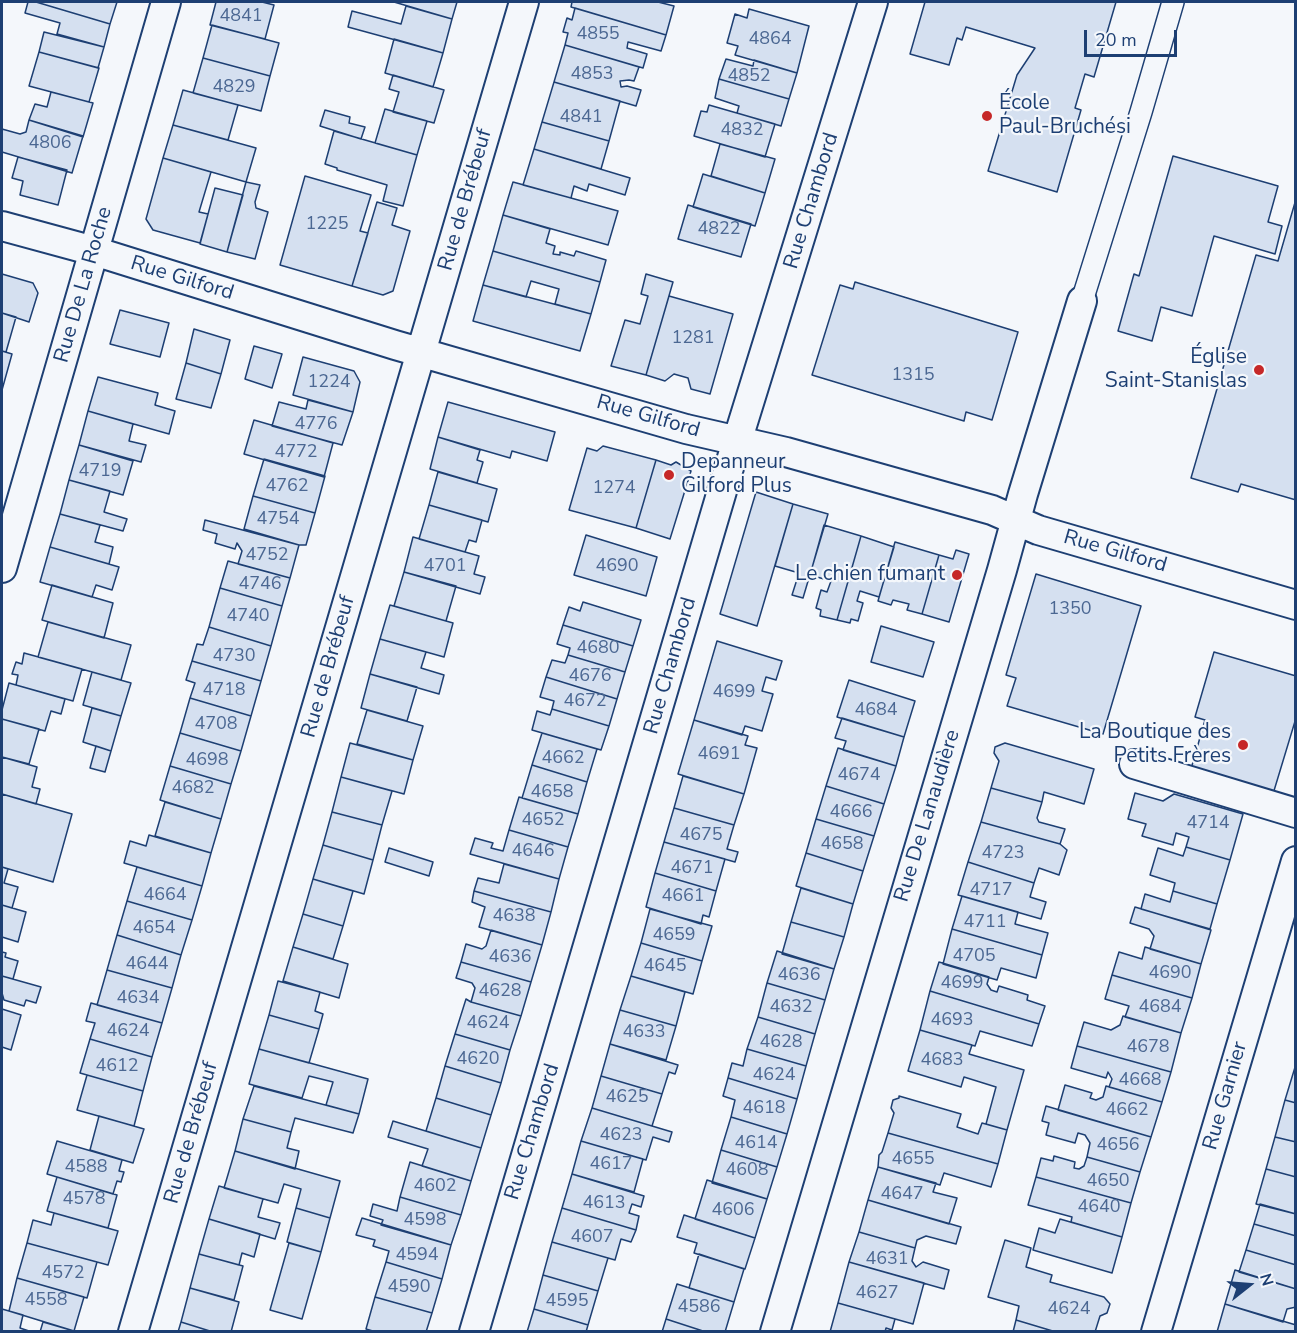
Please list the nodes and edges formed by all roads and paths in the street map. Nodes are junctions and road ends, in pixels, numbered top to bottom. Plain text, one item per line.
1 (166, 2) edge
2 (524, 2) edge
3 (873, 2) edge
4 (1173, 2) edge
5 (2, 226) edge
6 (94, 251) junction
7 (1082, 301) joint
8 (422, 353) junction
9 (737, 440) junction
10 (1016, 520) junction
11 (2, 568) edge
12 (1296, 605) edge
13 (1134, 764) dead end
14 (1296, 813) edge
15 (1296, 861) edge
16 (133, 1332) edge
17 (474, 1332) edge
18 (775, 1332) edge
19 (1156, 1332) edge

1 - 6 street, Rue De La Roche
2 - 8 street, Rue de Brébeuf
3 - 9 street, Rue Chambord
4 - 7 street
5 - 6 street, Rue Gilford
6 - 8 street, Rue Gilford
6 - 11 street, Rue De La Roche
7 - 10 street, Rue De Lanaudière
8 - 9 street, Rue Gilford
8 - 16 street, Rue de Brébeuf
9 - 10 street, Rue Gilford
9 - 17 street, Rue Chambord
10 - 12 street, Rue Gilford
10 - 18 street, Rue De Lanaudière
13 - 14 street
15 - 19 street, Rue Garnier

